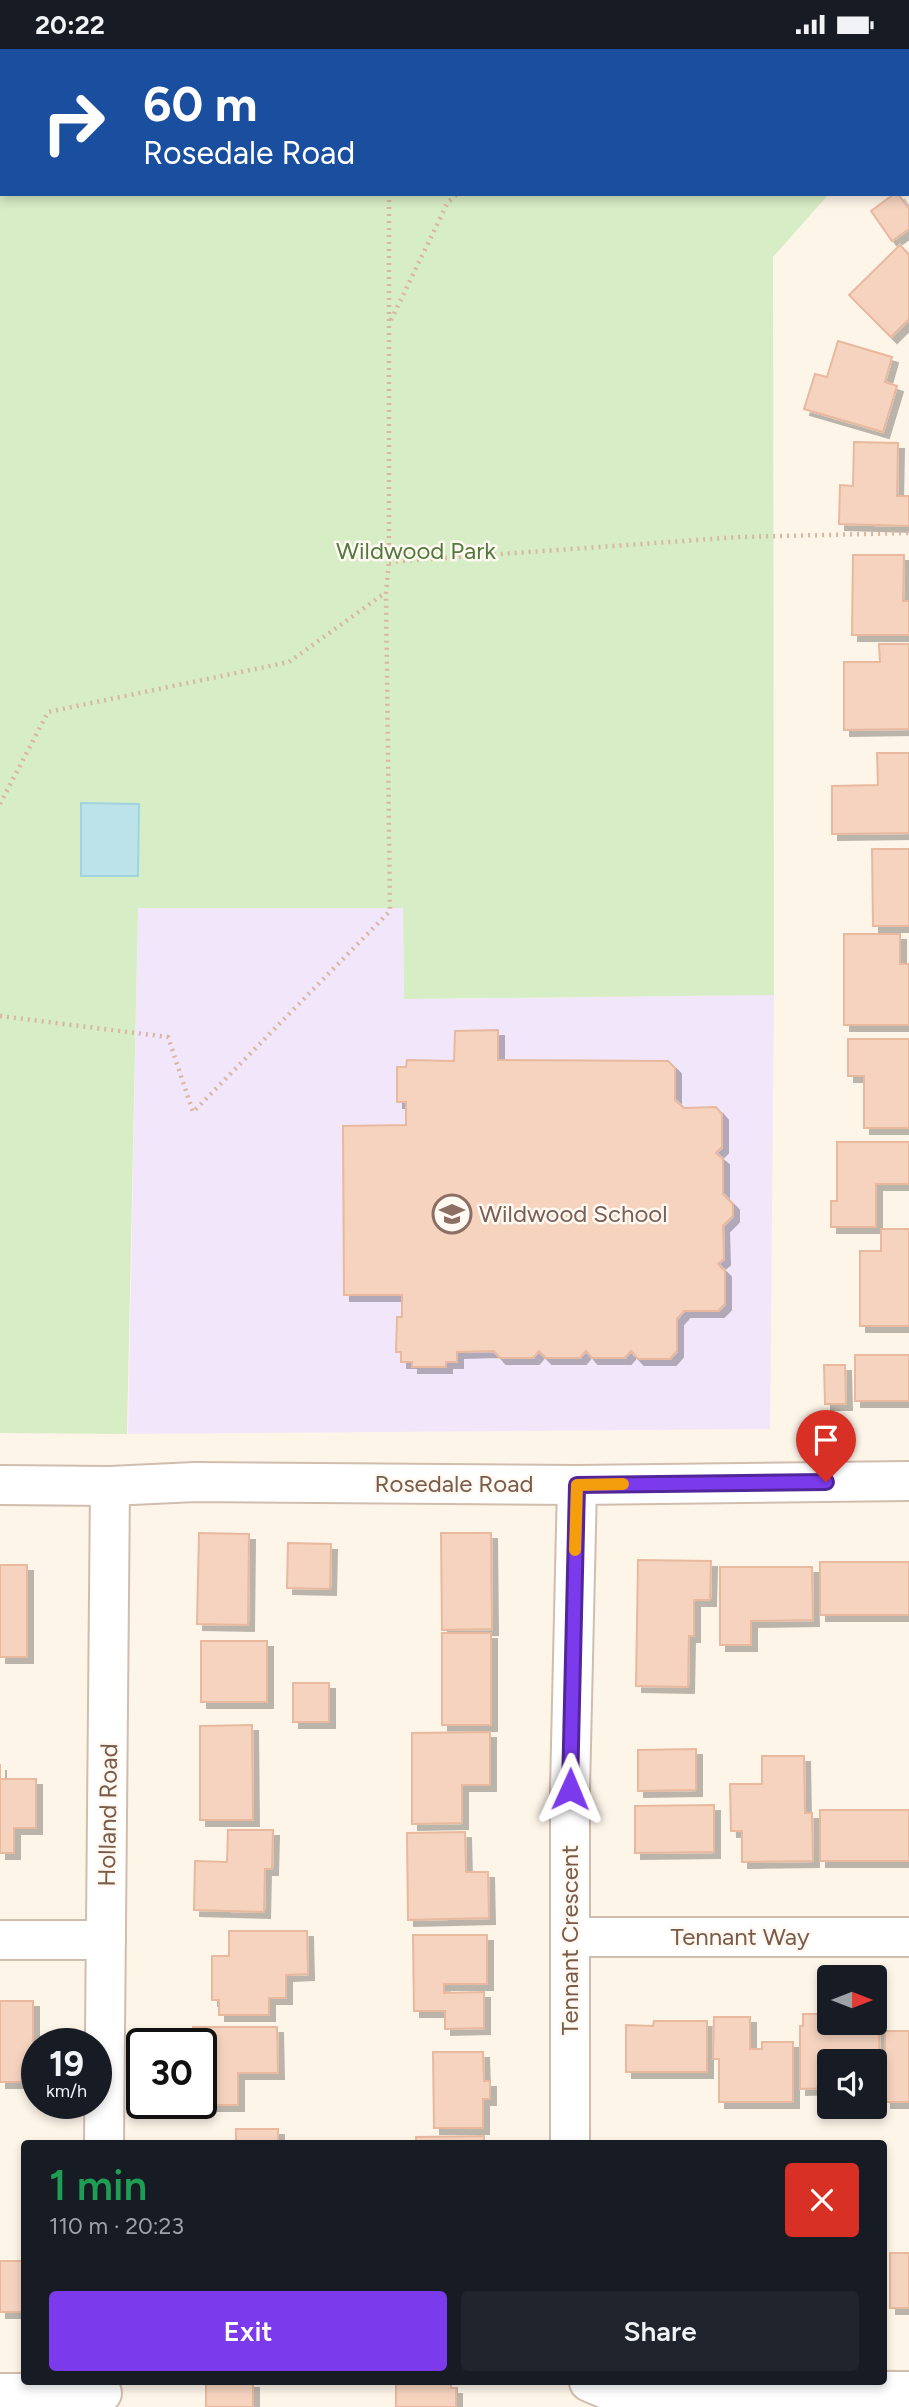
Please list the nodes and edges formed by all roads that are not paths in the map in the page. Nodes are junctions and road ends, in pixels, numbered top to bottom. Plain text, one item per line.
1 (909, 1481) edge
2 (0, 1485) edge
3 (577, 1485) junction
4 (110, 1486) junction
5 (570, 1937) junction
6 (909, 1937) edge
7 (0, 1940) edge
8 (106, 1940) junction
9 (104, 2140) edge
10 (570, 2140) edge
11 (596, 2385) edge
12 (909, 2391) edge
13 (0, 2393) edge
14 (102, 2394) edge

1 - 3 street, Rosedale Road
2 - 4 street, Rosedale Road
3 - 4 street, Rosedale Road
3 - 5 street, Tennant Crescent
4 - 8 street, Holland Road
5 - 6 street, Tennant Way
5 - 10 street, Tennant Crescent
7 - 8 street
8 - 9 street, Holland Road
11 - 12 street
13 - 14 street

